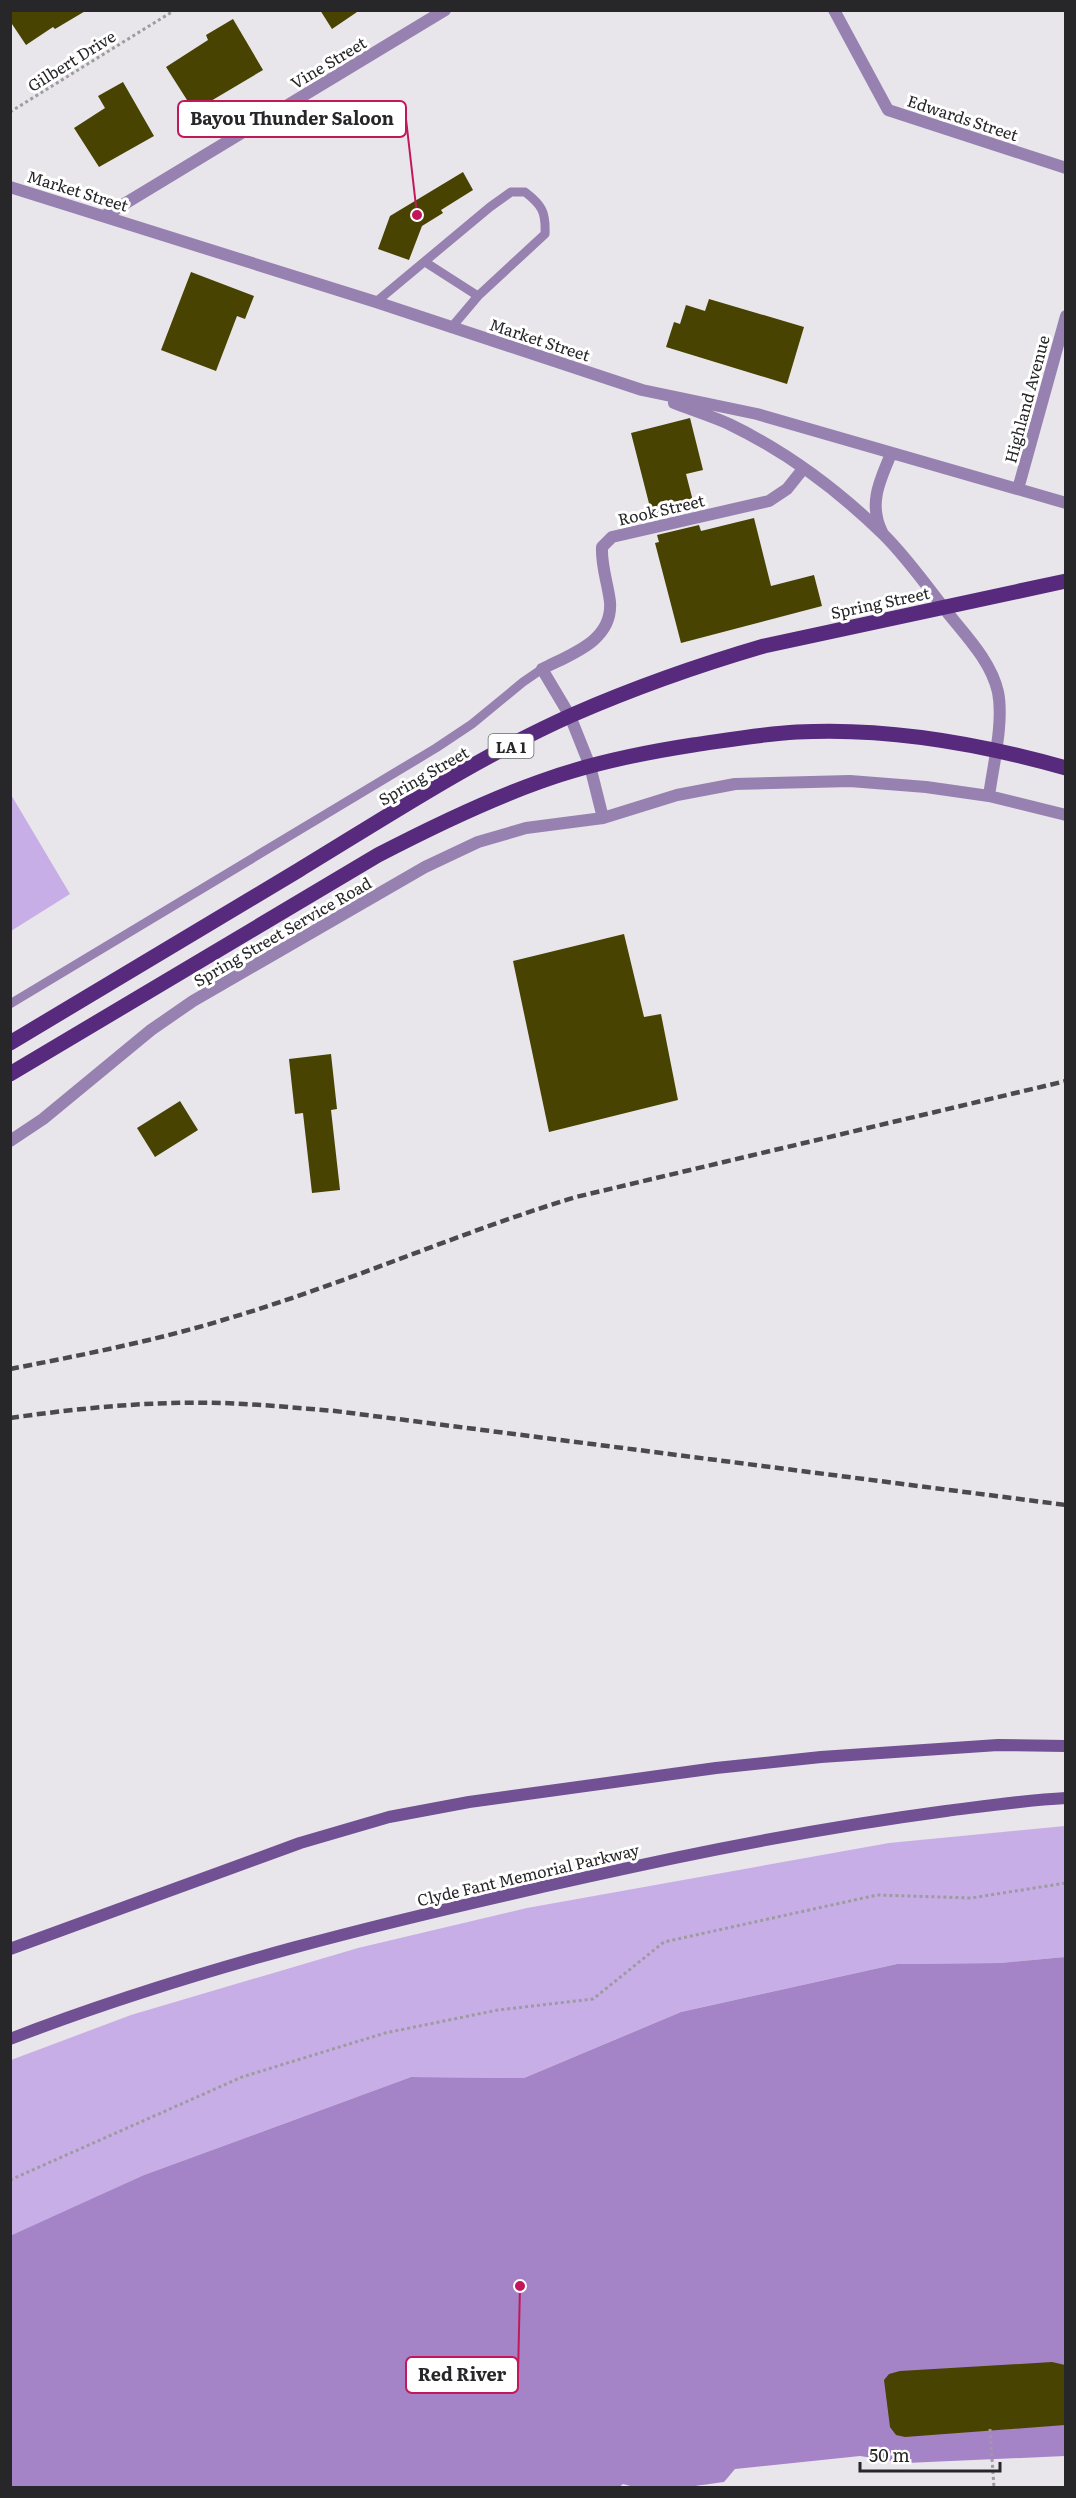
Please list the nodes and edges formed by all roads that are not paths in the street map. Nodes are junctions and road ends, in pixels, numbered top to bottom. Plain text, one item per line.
1 (445, 10) edge
2 (834, 10) edge
3 (1065, 168) edge
4 (10, 186) edge
5 (105, 215) junction
6 (425, 262) junction
7 (478, 296) junction
8 (376, 302) junction
9 (1065, 316) edge
10 (451, 328) junction
11 (642, 390) junction
12 (891, 454) junction
13 (803, 469) junction
14 (1018, 489) junction
15 (1065, 503) edge
16 (884, 536) junction
17 (1065, 581) edge
18 (542, 669) junction
19 (570, 716) junction
20 (995, 750) junction
21 (590, 766) junction
22 (1065, 768) edge
23 (989, 796) junction
24 (1065, 815) edge
25 (603, 818) junction
26 (10, 1004) edge
27 (10, 1042) edge
28 (10, 1074) edge
29 (10, 1141) edge
30 (1065, 1746) edge
31 (1065, 1798) edge
32 (10, 1949) edge
33 (10, 2039) edge

1 - 5 street, Vine Street
2 - 3 street, Edwards Street
4 - 5 street, Market Street
5 - 8 street, Market Street
6 - 7 lane
6 - 7 lane
6 - 8 lane
7 - 10 lane
8 - 10 street, Market Street
9 - 14 street, Highland Avenue
10 - 11 street, Market Street
11 - 12 street, Market Street
11 - 13 street
12 - 14 street, Market Street
12 - 16 street
13 - 16 street
13 - 18 street, Rook Street
14 - 15 street, Market Street
16 - 20 street
17 - 19 main road, Spring Street / LA 1
18 - 19 street
18 - 26 lane
19 - 21 street
19 - 27 main road, Spring Street / LA 1
20 - 21 main road, LA 1
20 - 22 main road, LA 1
20 - 23 street
21 - 25 street
21 - 28 main road, LA 1
23 - 24 street, Spring Street Service Road
23 - 25 street, Spring Street Service Road
25 - 29 street, Spring Street Service Road
30 - 32 main road
31 - 33 main road, Clyde Fant Memorial Parkway

